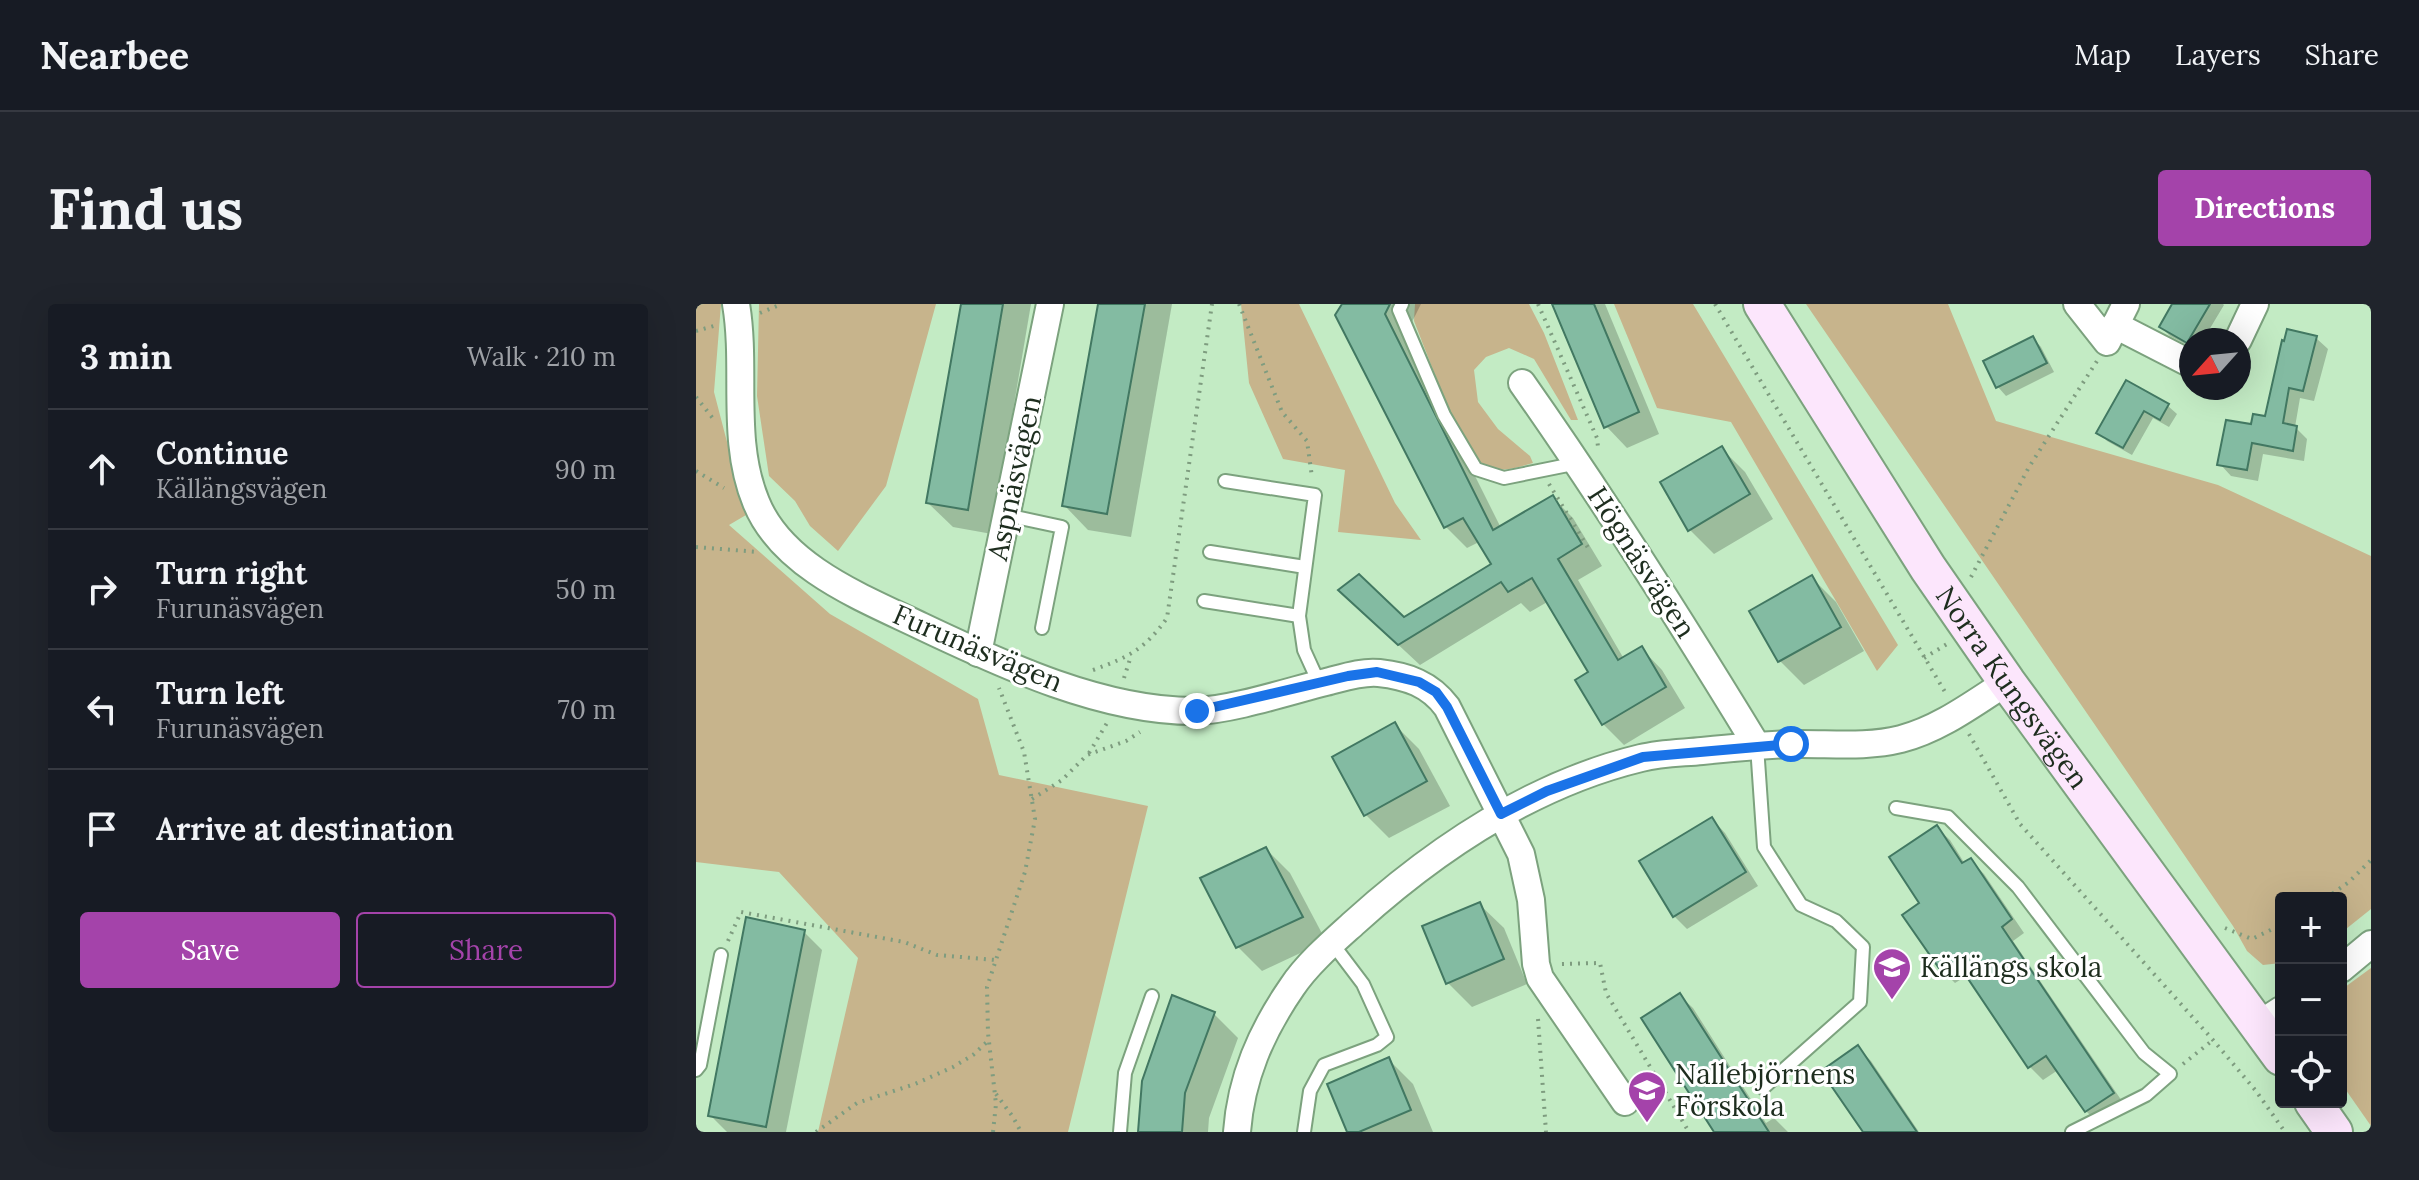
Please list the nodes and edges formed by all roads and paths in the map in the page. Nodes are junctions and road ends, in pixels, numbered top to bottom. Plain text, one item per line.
1 (736, 304) edge
2 (1050, 304) edge
3 (1212, 304) edge
4 (1239, 304) edge
5 (1402, 304) edge
6 (1538, 304) edge
7 (1715, 304) edge
8 (1762, 304) edge
9 (2077, 304) edge
10 (2255, 304) edge
11 (2116, 324) edge
12 (2244, 328) edge
13 (2179, 358) edge
14 (1522, 383) dead end
15 (1584, 471) junction
16 (1225, 481) dead end
17 (1548, 482) dead end
18 (1315, 495) junction
19 (1006, 515) junction
20 (787, 545) junction
21 (696, 547) edge
22 (1590, 551) dead end
23 (1210, 552) dead end
24 (1305, 567) junction
25 (1978, 587) dead end
26 (1204, 601) dead end
27 (1299, 616) junction
28 (1042, 628) dead end
29 (989, 658) junction
30 (2007, 682) junction
31 (1319, 683) junction
32 (1057, 684) junction
33 (1155, 708) junction
34 (1957, 713) junction
35 (1757, 746) junction
36 (1032, 799) junction
37 (1896, 808) dead end
38 (1501, 814) junction
39 (2371, 860) edge
40 (2335, 892) edge
41 (1332, 943) junction
42 (2371, 944) edge
43 (721, 955) joint
44 (996, 960) junction
45 (2347, 964) edge
46 (1538, 971) junction
47 (1152, 996) dead end
48 (2270, 1018) edge
49 (989, 1040) junction
50 (2213, 1040) junction
51 (696, 1070) edge
52 (2170, 1074) junction
53 (1763, 1088) dead end
54 (995, 1094) junction
55 (1625, 1102) dead end
56 (2317, 1108) edge
57 (816, 1132) edge
58 (993, 1132) edge
59 (1021, 1132) edge
60 (1120, 1132) edge
61 (1237, 1132) edge
62 (1304, 1132) edge
63 (1546, 1132) edge
64 (1689, 1132) edge
65 (2072, 1132) edge
66 (2285, 1132) edge
67 (2334, 1132) edge

1 - 20 street, Furunäsvägen
2 - 19 street, Aspnäsvägen
3 - 32 path
4 - 18 path
5 - 15 lane
6 - 15 path
7 - 34 path
8 - 30 main road, Norra Kungsvägen
9 - 11 street
10 - 12 street
11 - 13 street
11 - 25 path
14 - 15 street, Högnäsvägen
15 - 35 street, Högnäsvägen
16 - 18 lane
17 - 22 path
18 - 24 lane
19 - 28 lane
19 - 29 street, Aspnäsvägen
20 - 21 path
20 - 29 street, Furunäsvägen
23 - 24 lane
24 - 27 lane
26 - 27 lane
27 - 31 lane
29 - 32 street, Furunäsvägen
29 - 36 path
30 - 34 street
30 - 48 main road, Norra Kungsvägen
31 - 33 street, Furunäsvägen
31 - 38 street, Furunäsvägen
32 - 33 street, Furunäsvägen
33 - 36 path
34 - 35 street
34 - 50 path
35 - 38 street
35 - 53 lane
36 - 44 path
37 - 52 lane
38 - 41 street
38 - 46 street, Furunäsvägen
39 - 40 path
41 - 61 street
41 - 62 lane
42 - 45 street
43 - 44 path
43 - 51 lane
44 - 49 path
46 - 55 street
46 - 63 path
46 - 64 path
47 - 60 lane
49 - 54 path
49 - 57 path
50 - 52 path
50 - 66 path
52 - 65 lane
54 - 58 path
54 - 59 path
56 - 67 main road

